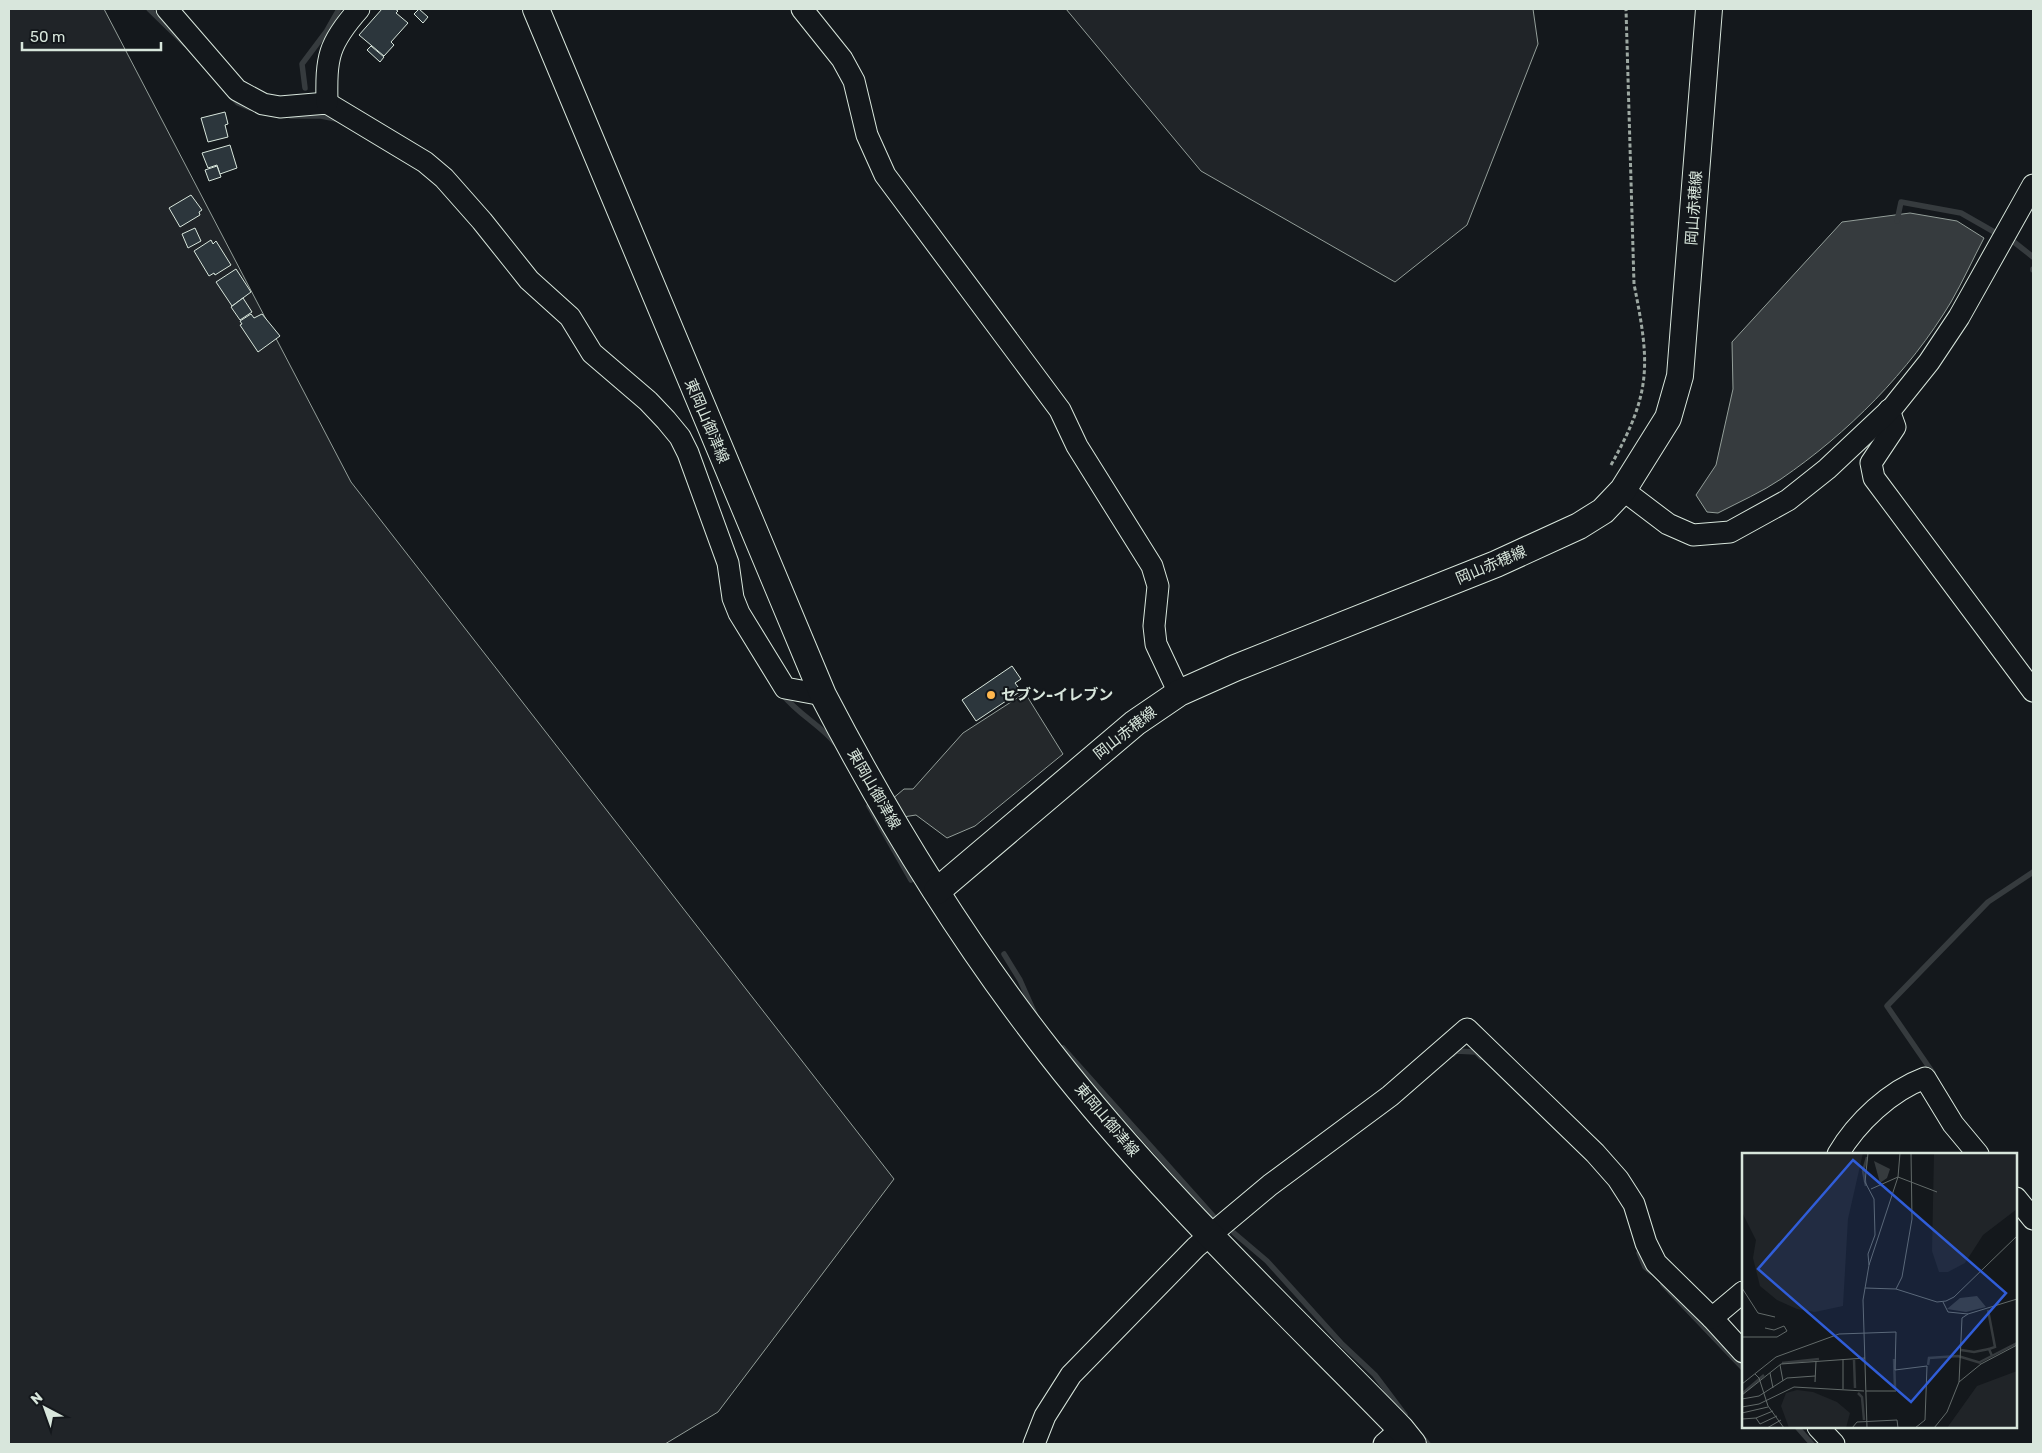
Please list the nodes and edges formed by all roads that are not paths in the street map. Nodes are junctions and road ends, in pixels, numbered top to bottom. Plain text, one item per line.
1 (167, 9) edge
2 (359, 9) edge
3 (536, 9) edge
4 (802, 9) edge
5 (1709, 9) edge
6 (328, 103) junction
7 (2033, 184) edge
8 (1889, 410) junction
9 (1614, 481) junction
10 (2033, 691) edge
11 (1179, 693) junction
12 (823, 695) junction
13 (938, 891) junction
14 (1839, 1153) edge
15 (1977, 1153) edge
16 (2017, 1199) edge
17 (2033, 1219) edge
18 (1211, 1234) junction
19 (1742, 1293) edge
20 (1712, 1318) junction
21 (1742, 1351) edge
22 (1819, 1428) edge
23 (1399, 1439) edge
24 (1034, 1444) edge
25 (1834, 1444) edge

1 - 6 street
2 - 6 street
3 - 12 main road, 東岡山御津線
4 - 11 street
5 - 9 main road, 岡山赤穂線
6 - 12 street
7 - 8 street
8 - 9 street
8 - 10 street
9 - 11 main road, 岡山赤穂線
11 - 13 main road, 岡山赤穂線
12 - 13 main road, 東岡山御津線
13 - 18 main road, 東岡山御津線
14 - 15 street
16 - 17 street
18 - 20 street
18 - 23 main road, 東岡山御津線
18 - 24 street
19 - 20 street
20 - 21 street
22 - 25 street

